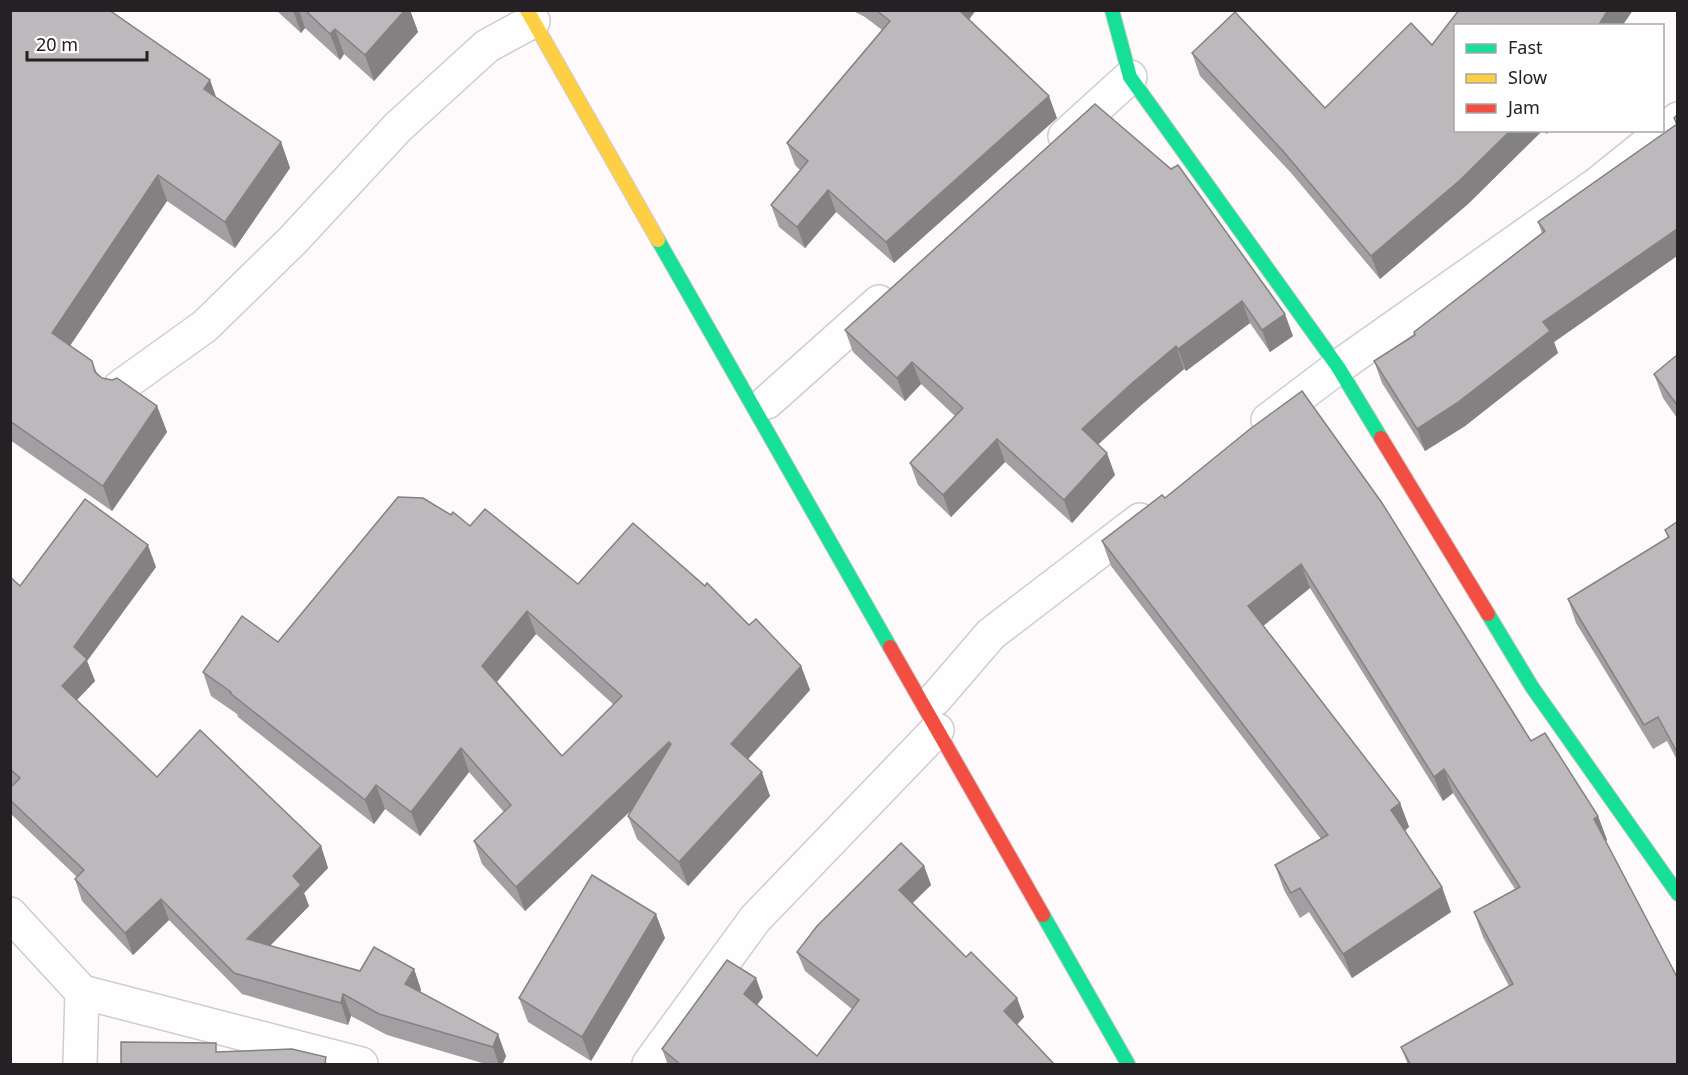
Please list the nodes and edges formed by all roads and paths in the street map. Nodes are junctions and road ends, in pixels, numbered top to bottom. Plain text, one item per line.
1 (1112, 10) edge
2 (530, 16) edge
3 (1130, 77) junction
4 (1677, 119) edge
5 (1664, 130) edge
6 (1661, 132) edge
7 (1042, 156) edge
8 (900, 283) edge
9 (1338, 367) junction
10 (120, 387) edge
11 (767, 402) dead end
12 (1244, 439) edge
13 (1160, 504) edge
14 (889, 617) dead end
15 (942, 720) junction
16 (1677, 894) edge
17 (10, 914) edge
18 (82, 992) junction
19 (80, 1065) edge
20 (361, 1065) edge
21 (649, 1065) edge
22 (1128, 1065) edge

1 - 3 main road
2 - 10 street
2 - 15 main road
3 - 7 street
3 - 9 main road
4 - 5 street
6 - 9 street
8 - 11 street
9 - 12 street
9 - 16 main road
13 - 15 street
14 - 15 main road
15 - 21 street
15 - 22 main road
17 - 18 street
18 - 19 street
18 - 20 street

